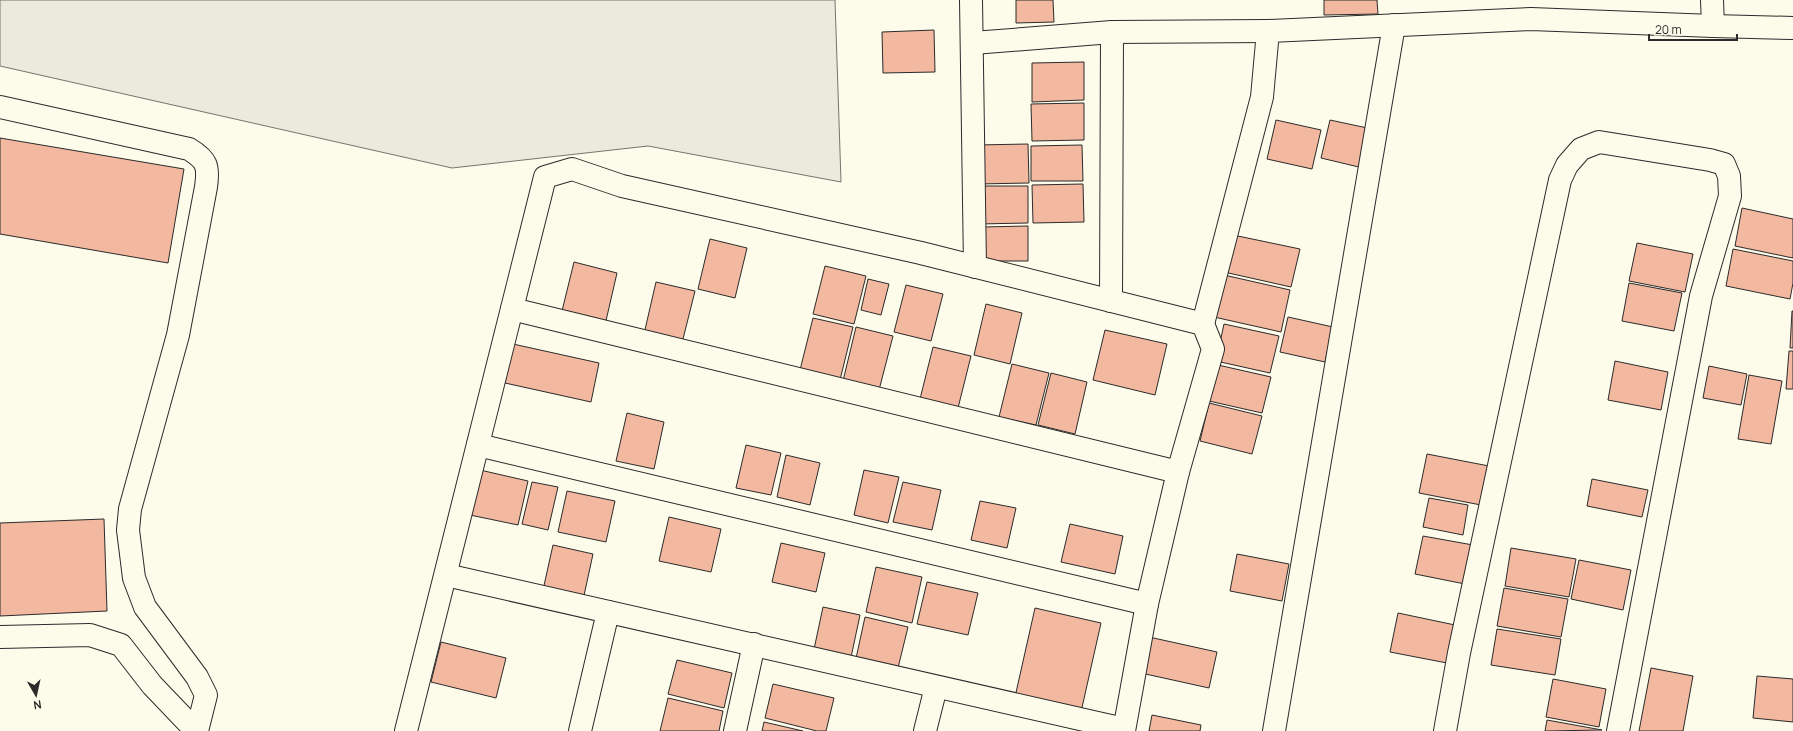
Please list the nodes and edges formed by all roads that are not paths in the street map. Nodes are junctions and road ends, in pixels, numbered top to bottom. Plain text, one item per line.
1 (971, 0) edge
2 (1712, 0) edge
3 (1394, 25) junction
4 (1713, 26) junction
5 (1793, 28) edge
6 (1268, 31) junction
7 (1112, 32) junction
8 (973, 43) junction
9 (0, 106) edge
10 (975, 267) junction
11 (1111, 300) junction
12 (512, 309) junction
13 (1203, 324) junction
14 (478, 445) junction
15 (1178, 472) junction
16 (446, 575) junction
17 (1147, 604) junction
18 (608, 612) junction
19 (0, 637) edge
20 (754, 644) junction
21 (936, 687) junction
22 (1124, 730) edge
23 (196, 731) edge
24 (406, 731) edge
25 (580, 731) edge
26 (735, 731) edge
27 (925, 731) edge
28 (1274, 731) edge
29 (1445, 731) edge
30 (1618, 731) edge

1 - 8 street
2 - 4 street
3 - 4 street
3 - 6 street
3 - 28 street
4 - 5 street
6 - 7 street
6 - 13 street
7 - 8 street
7 - 11 street
8 - 10 street
9 - 23 street
10 - 11 street
10 - 12 street
11 - 13 street
12 - 14 street
12 - 15 street
13 - 15 street
14 - 16 street
14 - 17 street
15 - 17 street
16 - 18 street
16 - 24 street
17 - 22 street
18 - 20 street
18 - 25 street
19 - 23 street
20 - 21 street
20 - 26 street
21 - 22 street
21 - 27 street
29 - 30 street

